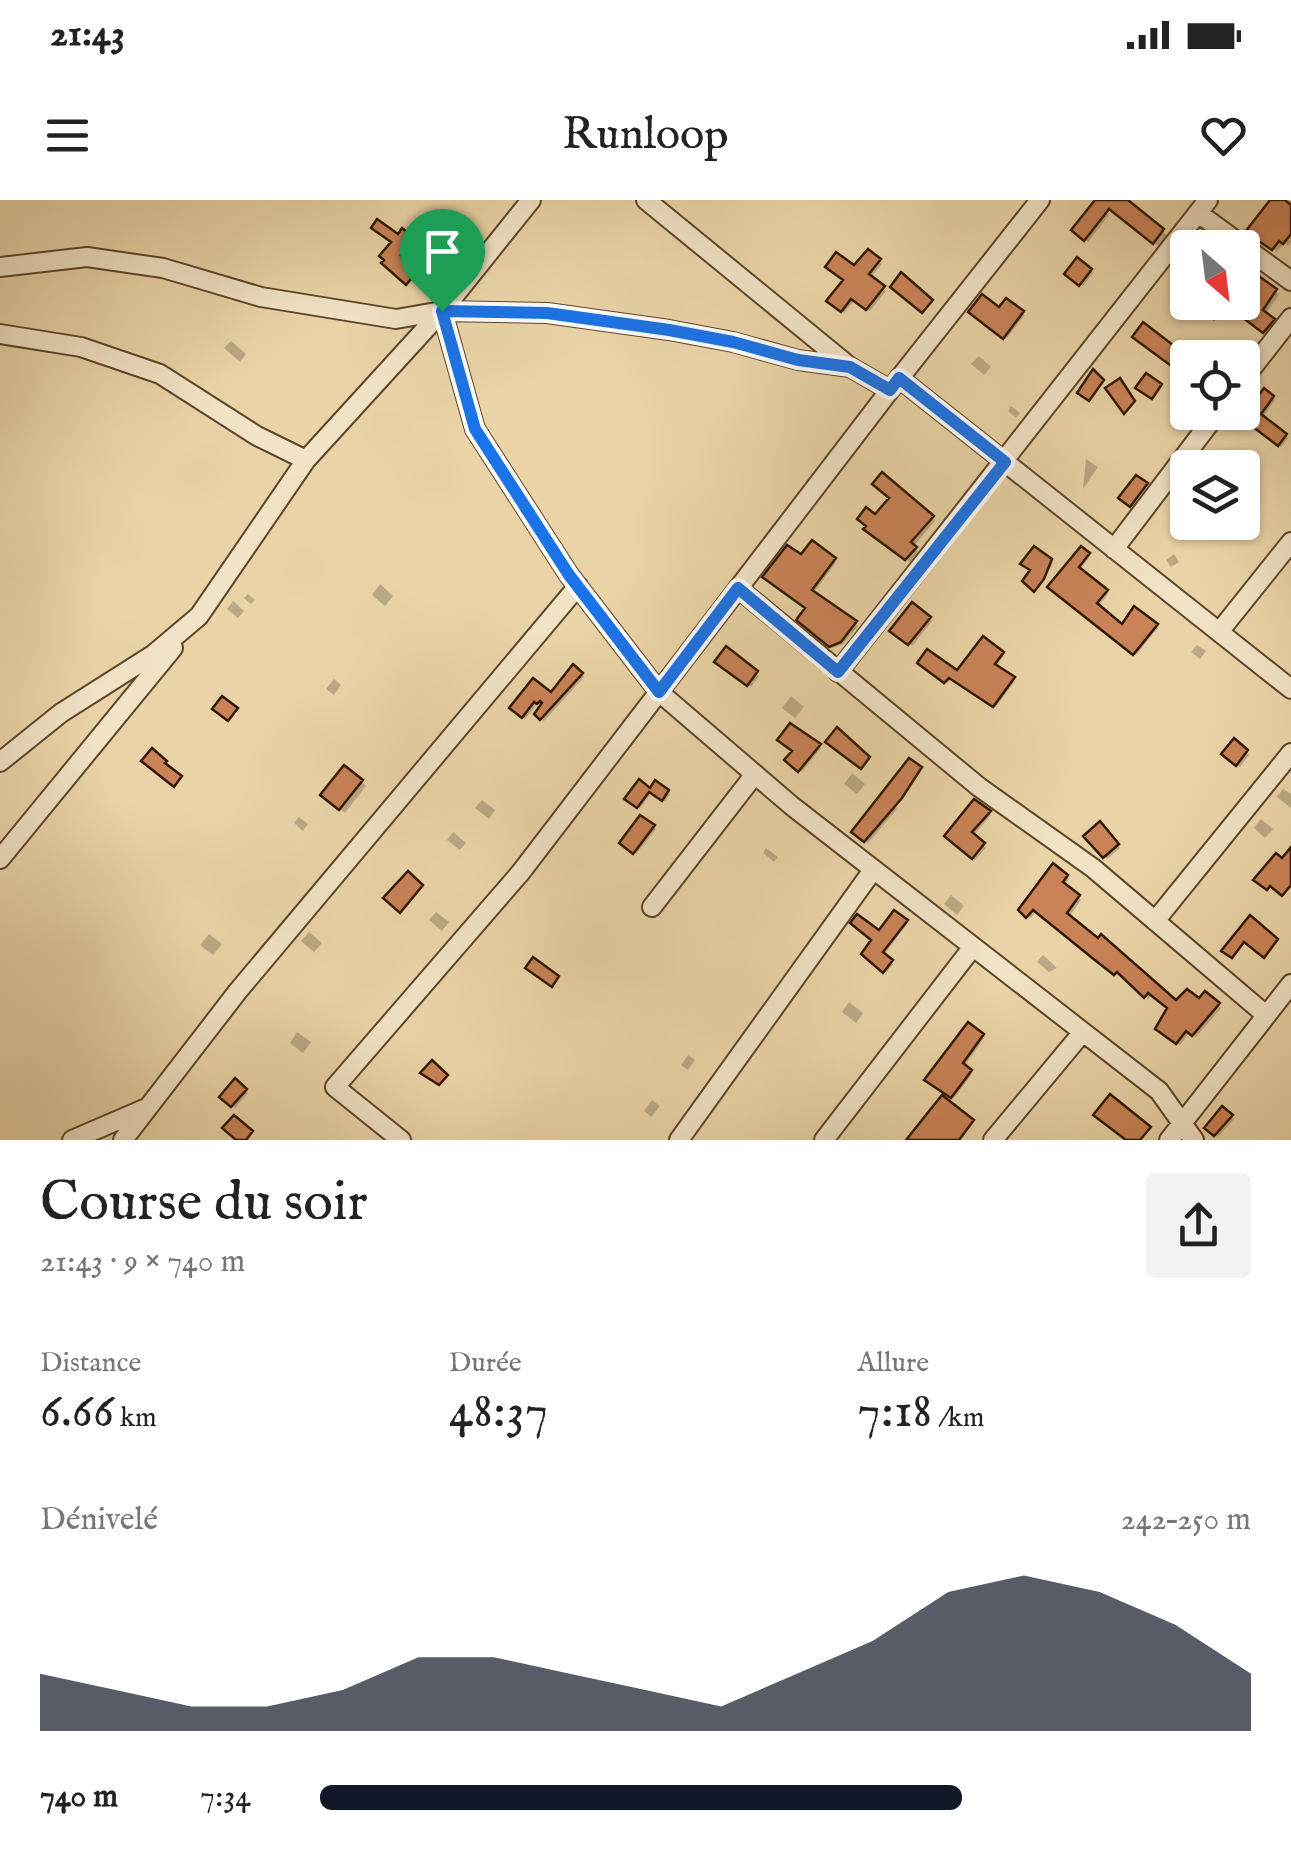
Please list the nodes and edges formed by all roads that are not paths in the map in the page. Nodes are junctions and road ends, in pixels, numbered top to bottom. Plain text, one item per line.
1 (531, 200) edge
2 (646, 200) edge
3 (1038, 201) edge
4 (1203, 206) edge
5 (0, 267) edge
6 (1291, 281) edge
7 (442, 311) junction
8 (1291, 318) edge
9 (0, 334) edge
10 (1260, 358) edge
11 (850, 367) junction
12 (894, 384) junction
13 (1204, 430) edge
14 (306, 460) junction
15 (1005, 462) junction
16 (1291, 542) edge
17 (1114, 549) junction
18 (578, 586) junction
19 (738, 588) junction
20 (199, 616) junction
21 (1219, 632) junction
22 (838, 672) junction
23 (1291, 689) edge
24 (659, 692) junction
25 (1291, 753) edge
26 (0, 762) edge
27 (754, 774) junction
28 (0, 859) edge
29 (873, 870) junction
30 (652, 907) dead end
31 (1155, 921) junction
32 (972, 948) junction
33 (1291, 984) edge
34 (1266, 1016) junction
35 (1082, 1032) junction
36 (149, 1107) junction
37 (1182, 1121) junction
38 (72, 1140) edge
39 (123, 1140) edge
40 (400, 1140) edge
41 (679, 1140) edge
42 (824, 1140) edge
43 (992, 1140) edge
44 (1169, 1140) edge
45 (1194, 1140) edge

1 - 7 street
2 - 11 street
3 - 12 street
4 - 6 street
4 - 15 street
5 - 7 street
7 - 11 street
7 - 14 street
7 - 18 street
8 - 10 street
9 - 14 street
11 - 12 street
12 - 15 street
12 - 19 street
13 - 17 street
14 - 20 street
15 - 17 street
15 - 22 street
16 - 21 street
17 - 21 street
18 - 24 street
18 - 36 street
19 - 22 street
19 - 24 street
20 - 26 street
20 - 28 street
21 - 23 street
22 - 31 street
24 - 27 street
24 - 40 street
25 - 31 street
27 - 29 street
27 - 30 street
29 - 32 street
29 - 41 street
31 - 34 street
32 - 35 street
32 - 42 street
33 - 34 street
34 - 37 street
35 - 37 street
35 - 43 street
36 - 38 street
36 - 39 street
37 - 44 street
37 - 45 street

